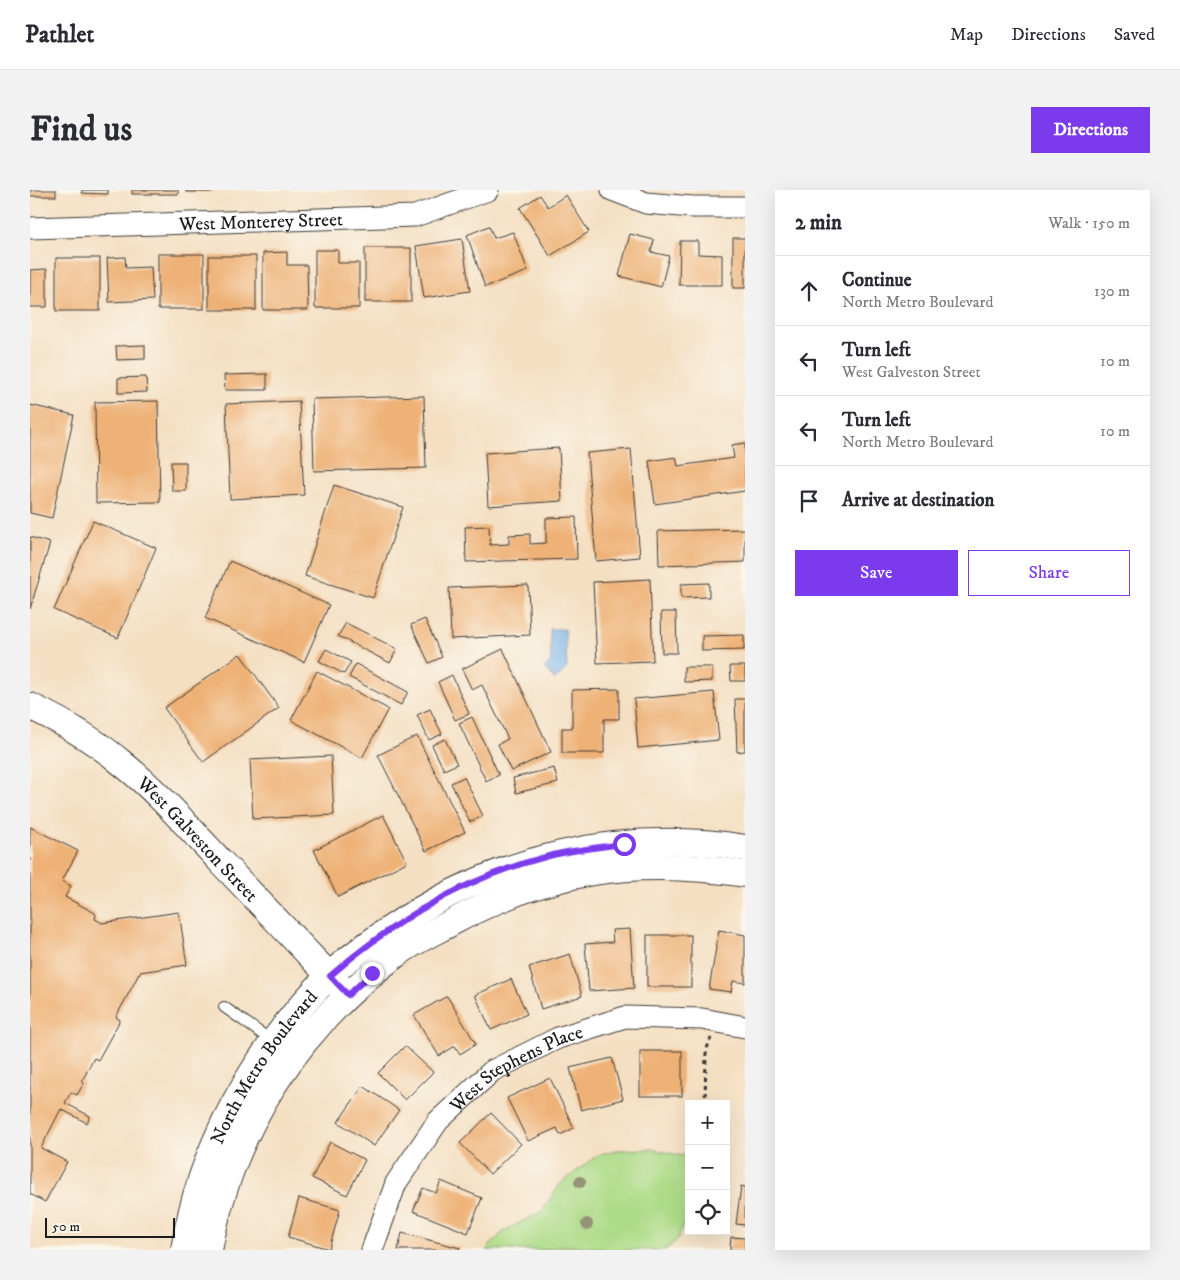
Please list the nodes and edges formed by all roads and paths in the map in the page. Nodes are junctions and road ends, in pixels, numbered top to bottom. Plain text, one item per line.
1 (488, 190) edge
2 (612, 190) edge
3 (745, 207) edge
4 (30, 228) edge
5 (30, 706) edge
6 (745, 848) edge
7 (745, 874) edge
8 (330, 976) junction
9 (348, 995) junction
10 (224, 1007) dead end
11 (745, 1027) edge
12 (711, 1037) dead end
13 (273, 1041) junction
14 (705, 1100) edge
15 (184, 1250) edge
16 (209, 1250) edge
17 (372, 1250) edge

1 - 4 street, West Monterey Street
2 - 3 street
5 - 8 street, West Galveston Street
6 - 8 street, North Metro Boulevard
7 - 9 street, North Metro Boulevard
8 - 9 street, West Galveston Street
8 - 13 street, North Metro Boulevard
9 - 16 street, North Metro Boulevard
10 - 13 lane
11 - 17 street, West Stephens Place
12 - 14 path
13 - 15 street, North Metro Boulevard

